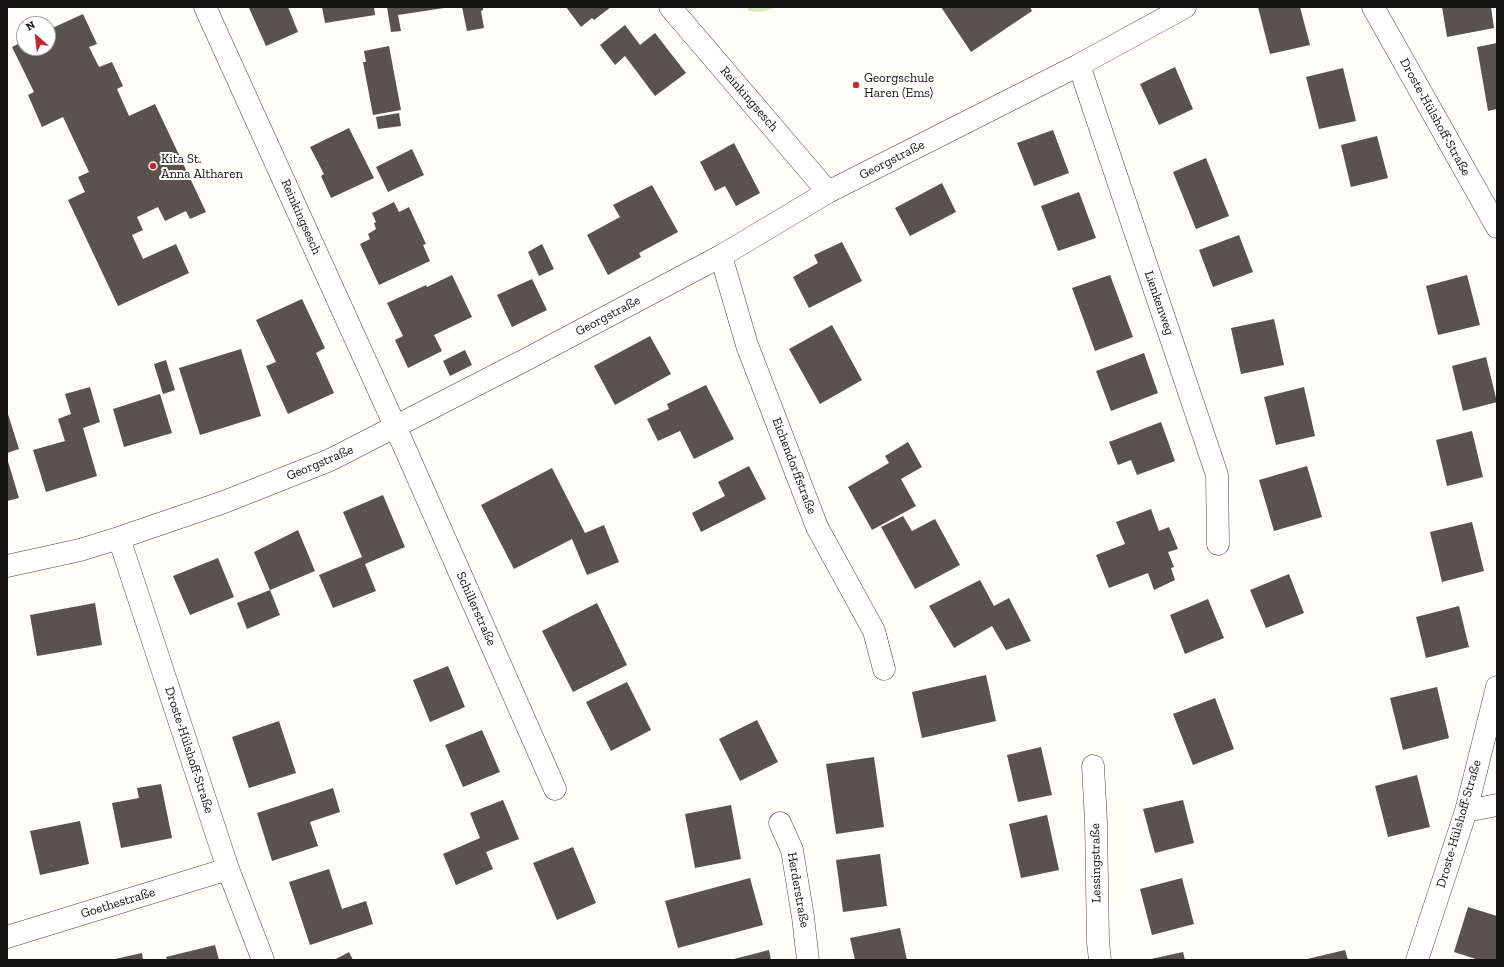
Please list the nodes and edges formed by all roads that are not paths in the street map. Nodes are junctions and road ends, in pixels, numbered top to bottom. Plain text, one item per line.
1 (205, 7) edge
2 (670, 7) edge
3 (1185, 7) edge
4 (1373, 7) edge
5 (1078, 65) junction
6 (828, 192) junction
7 (1497, 227) edge
8 (721, 256) junction
9 (396, 428) junction
10 (119, 538) junction
11 (1218, 544) dead end
12 (7, 566) edge
13 (884, 668) dead end
14 (1497, 687) edge
15 (1093, 766) dead end
16 (555, 789) dead end
17 (1497, 805) edge
18 (1466, 812) junction
19 (780, 823) dead end
20 (228, 869) junction
21 (7, 937) edge
22 (263, 960) edge
23 (808, 960) edge
24 (1100, 960) edge
25 (1417, 960) edge

1 - 9 street, Reinkingsesch
2 - 6 street, Reinkingsesch
3 - 5 street, Georgstraße
4 - 7 street, Droste-Hülshoff-Straße
5 - 6 street, Georgstraße
5 - 11 street, Lienkenweg
6 - 8 street, Georgstraße
8 - 9 street, Georgstraße
8 - 13 street, Eichendorffstraße
9 - 10 street, Georgstraße
9 - 16 street, Schillerstraße
10 - 12 street, Georgstraße
10 - 20 street, Droste-Hülshoff-Straße
14 - 18 street, Droste-Hülshoff-Straße
15 - 24 street, Lessingstraße
17 - 18 street
18 - 25 street, Droste-Hülshoff-Straße
19 - 23 street, Herderstraße
20 - 21 street, Goethestraße
20 - 22 street, Droste-Hülshoff-Straße

